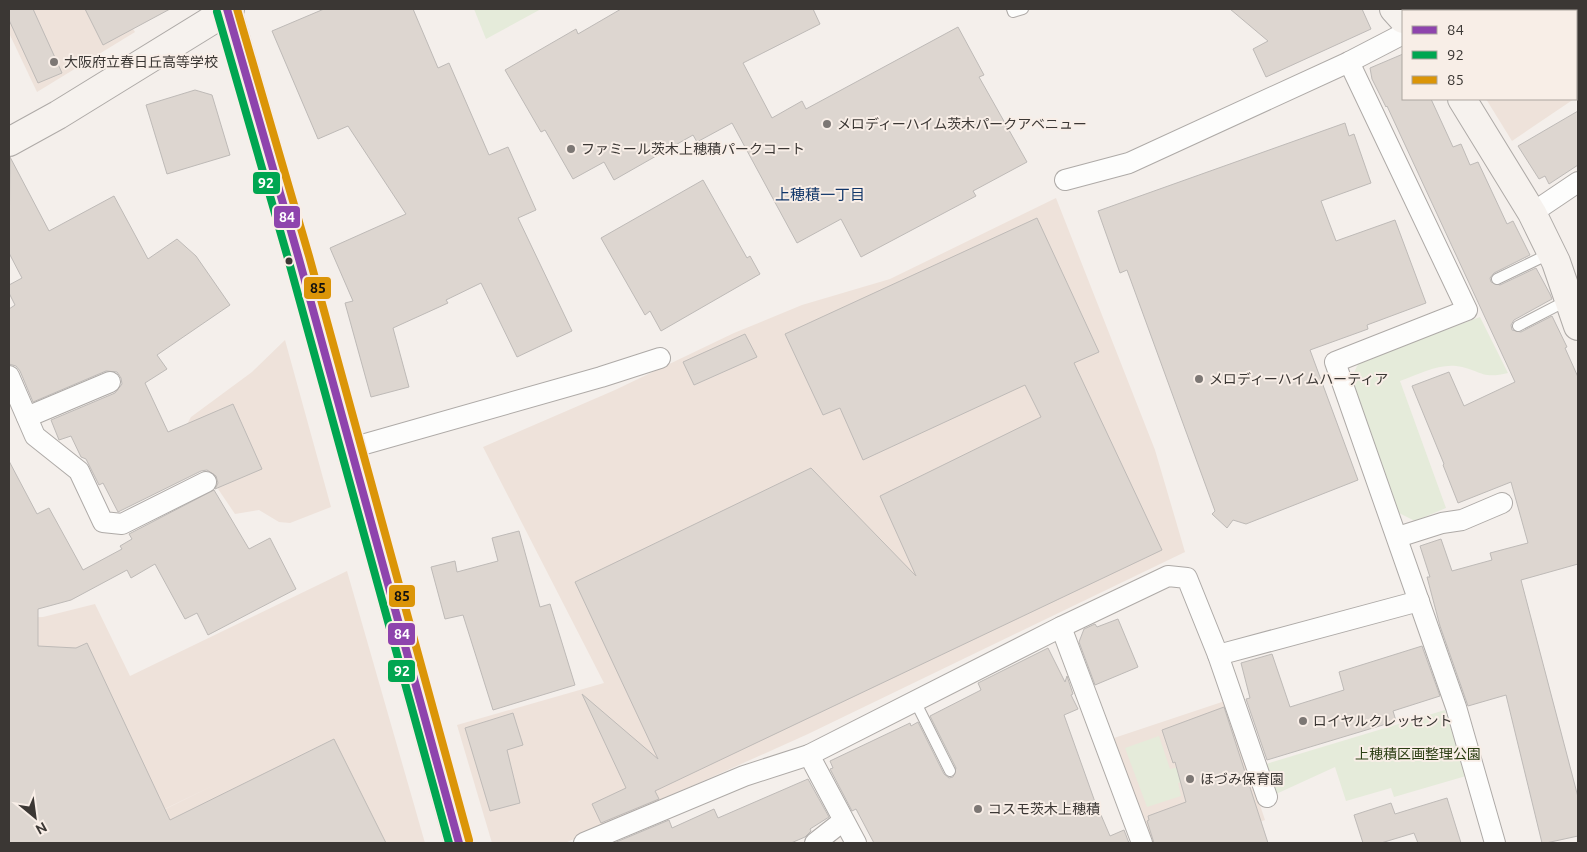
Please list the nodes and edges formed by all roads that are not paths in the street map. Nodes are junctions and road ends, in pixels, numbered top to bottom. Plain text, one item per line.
1 (228, 9) edge
2 (1012, 9) edge
3 (1023, 9) edge
4 (1402, 35) edge
5 (1349, 62) junction
6 (1463, 100) edge
7 (9, 142) edge
8 (1065, 180) dead end
9 (1578, 182) edge
10 (1532, 213) junction
11 (1552, 253) junction
12 (1498, 279) dead end
13 (1569, 299) junction
14 (1518, 326) dead end
15 (1578, 326) edge
16 (660, 358) dead end
17 (9, 376) edge
18 (110, 382) dead end
19 (27, 417) junction
20 (351, 448) junction
21 (206, 482) dead end
22 (1502, 503) dead end
23 (1398, 537) junction
24 (1419, 601) junction
25 (1061, 626) junction
26 (1218, 655) junction
27 (915, 701) junction
28 (809, 755) junction
29 (950, 771) dead end
30 (1267, 797) dead end
31 (844, 821) junction
32 (594, 842) edge
33 (459, 843) edge
34 (815, 843) edge
35 (856, 843) edge
36 (1142, 843) edge
37 (1495, 843) edge

1 - 7 street
1 - 20 main road
2 - 3 lane
4 - 5 street
5 - 8 street
5 - 23 street
6 - 10 street
9 - 10 street
10 - 11 street
11 - 12 lane
11 - 13 street
13 - 14 lane
13 - 15 street
16 - 20 street
17 - 19 street
18 - 19 street
19 - 21 street
20 - 33 main road
22 - 23 street
23 - 24 street
24 - 26 street
24 - 37 street
25 - 26 street
25 - 27 street
25 - 36 street
26 - 30 street
27 - 28 street
27 - 29 lane
28 - 31 street
28 - 32 street
31 - 34 street
31 - 35 street

